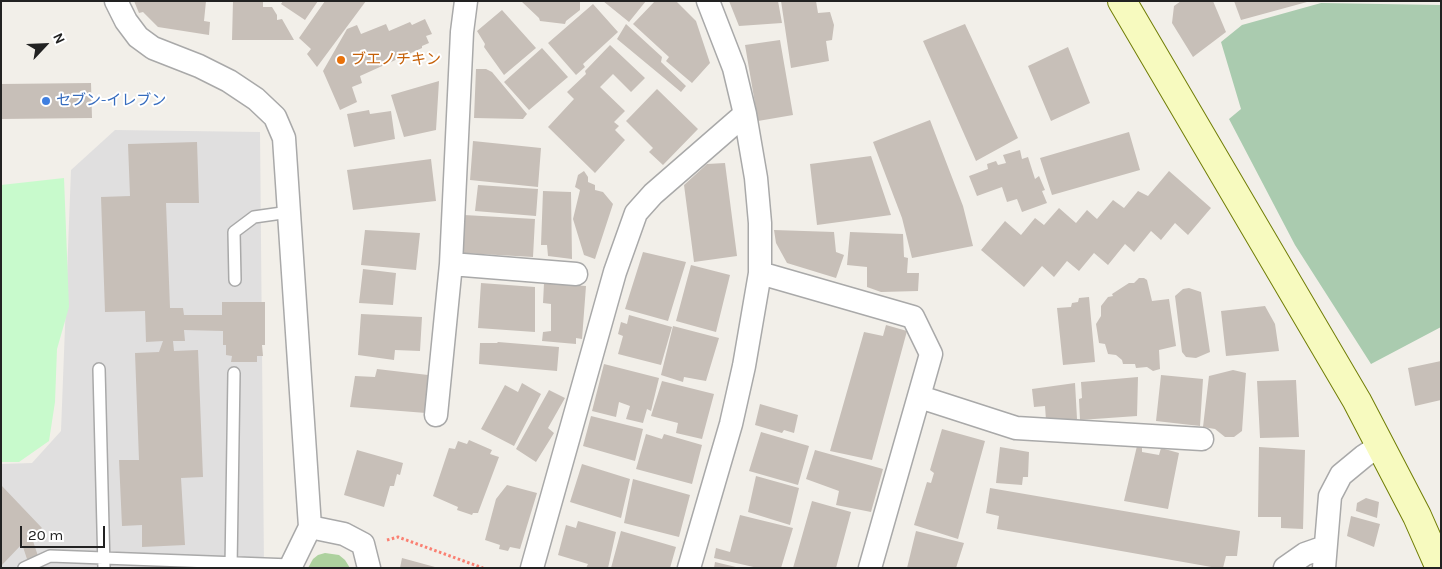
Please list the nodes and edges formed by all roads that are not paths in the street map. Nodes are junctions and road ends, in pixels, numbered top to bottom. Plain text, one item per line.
1 (116, 1) edge
2 (466, 1) edge
3 (708, 1) edge
4 (1122, 1) edge
5 (745, 114) junction
6 (289, 212) junction
7 (451, 264) junction
8 (760, 273) junction
9 (576, 274) dead end
10 (235, 280) dead end
11 (99, 369) dead end
12 (234, 373) dead end
13 (920, 397) junction
14 (436, 415) dead end
15 (1202, 438) dead end
16 (1382, 445) junction
17 (310, 526) junction
18 (1325, 558) edge
19 (104, 563) edge
20 (231, 565) edge
21 (290, 567) edge
22 (24, 568) edge
23 (369, 568) edge
24 (532, 568) edge
25 (688, 568) edge
26 (870, 568) edge
27 (1286, 568) edge
28 (1440, 568) edge

1 - 6 street
2 - 7 street
3 - 5 street
4 - 16 street
5 - 8 street
5 - 24 street
6 - 10 lane
6 - 17 street
7 - 9 street
7 - 14 street
8 - 13 street
8 - 25 street
11 - 19 lane
12 - 20 lane
13 - 15 street
13 - 26 street
16 - 18 street
16 - 28 street
17 - 21 street
17 - 23 street
18 - 27 street
19 - 20 lane
19 - 22 lane
20 - 21 lane

